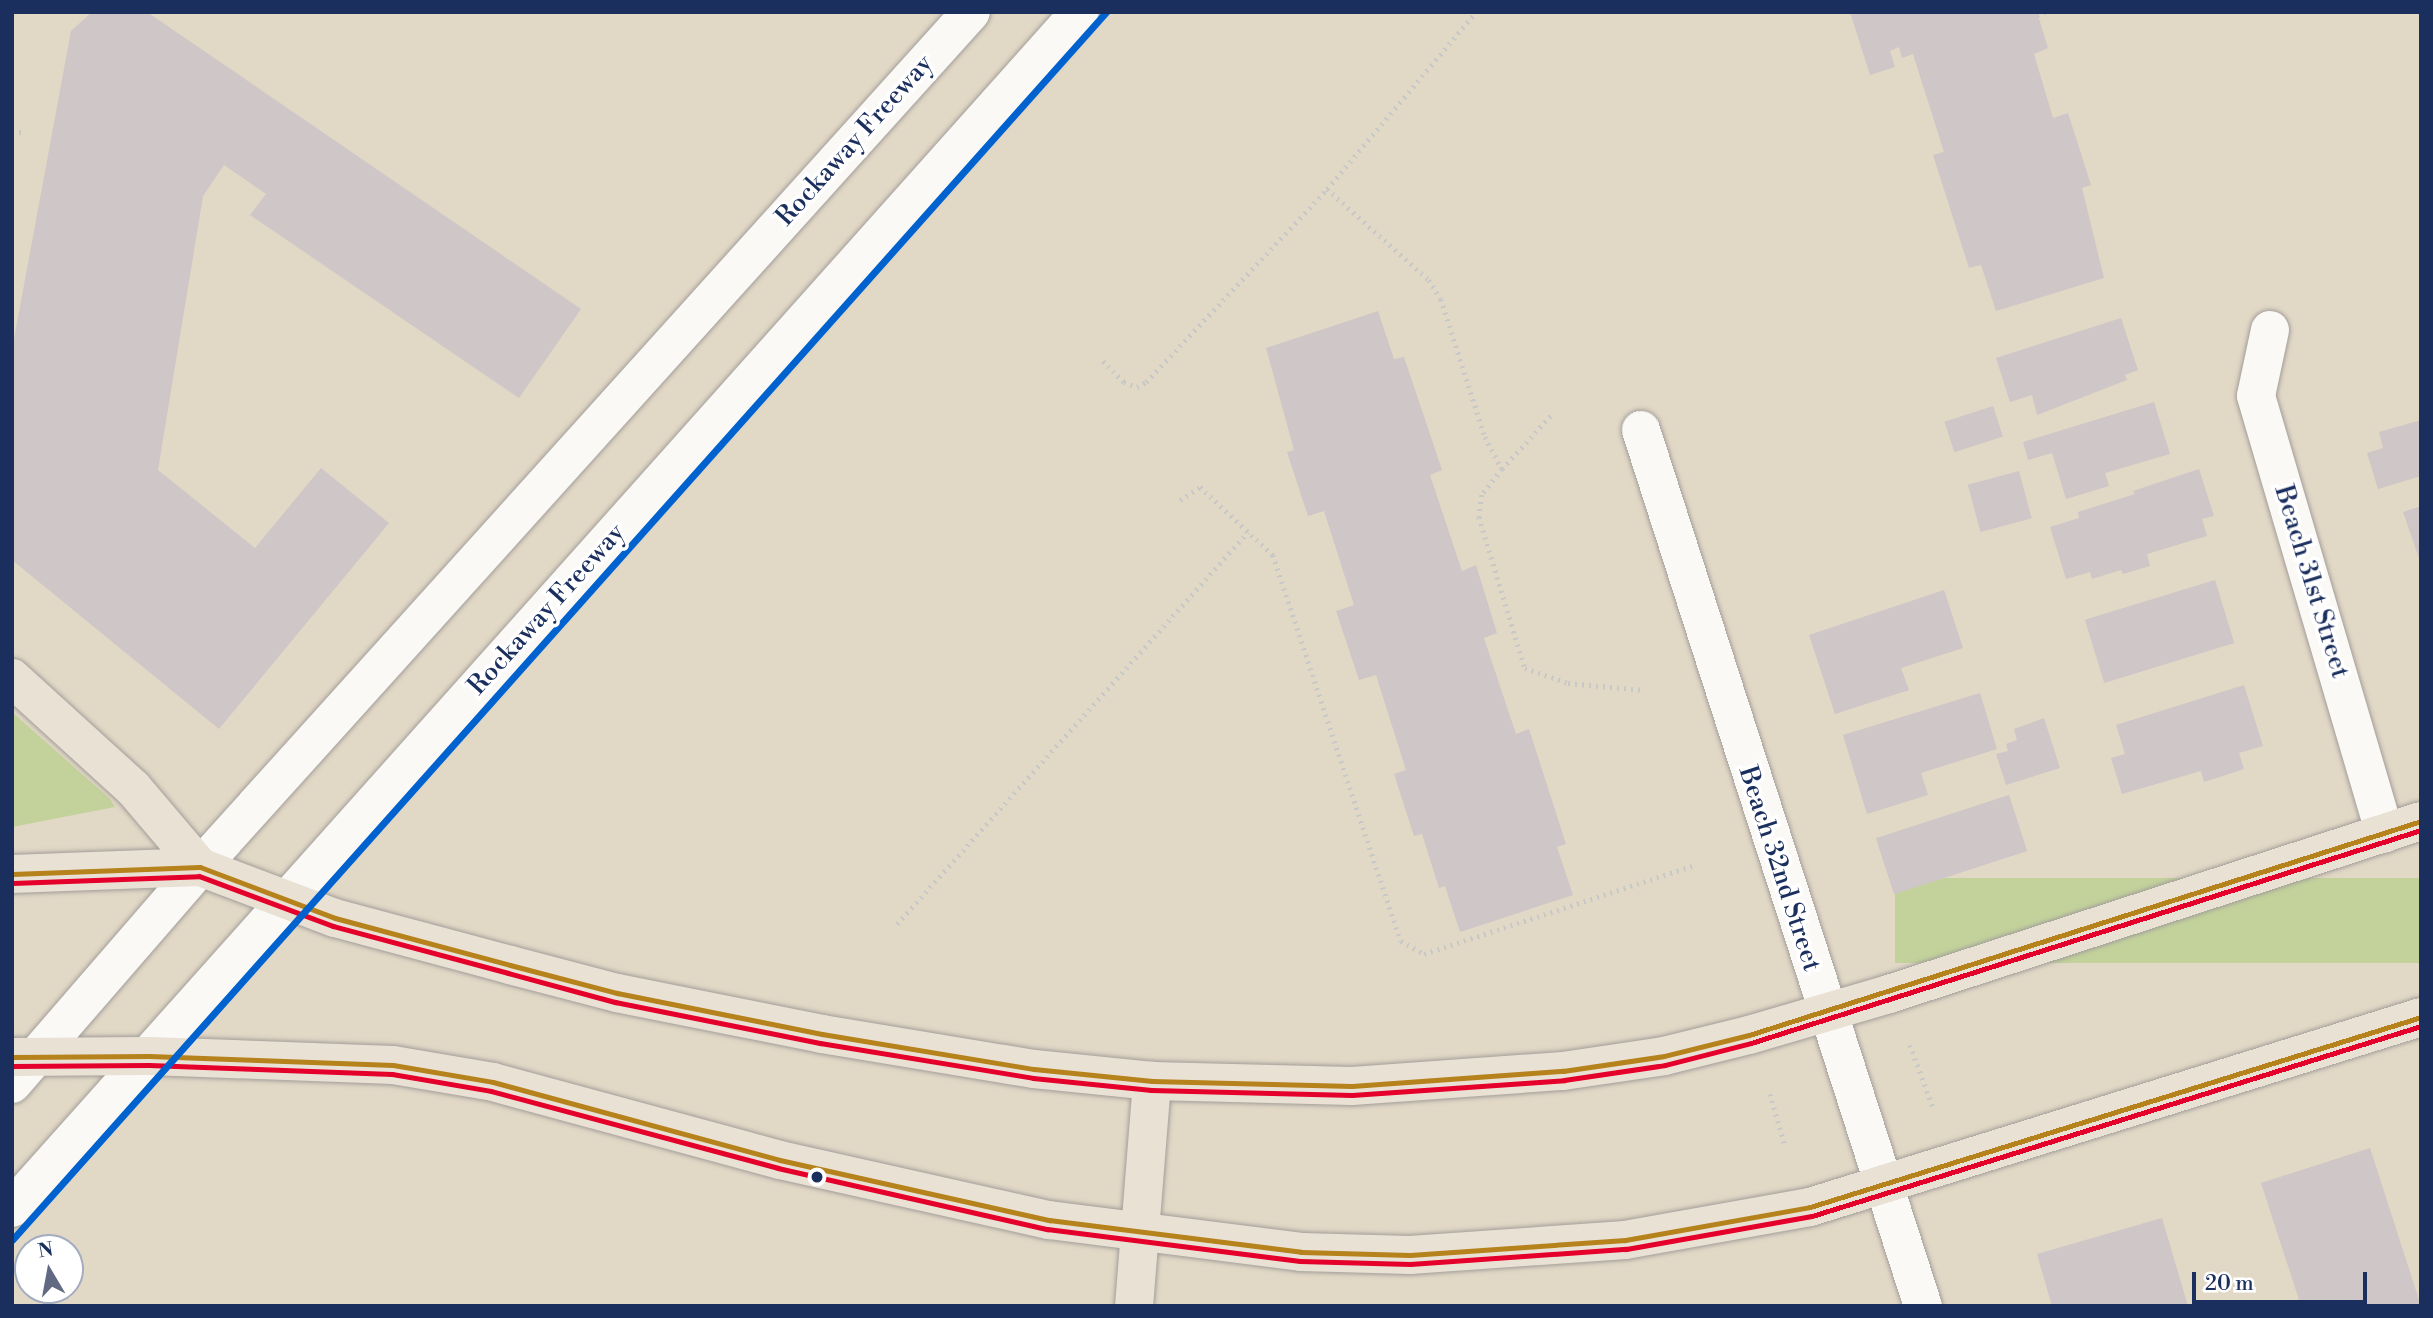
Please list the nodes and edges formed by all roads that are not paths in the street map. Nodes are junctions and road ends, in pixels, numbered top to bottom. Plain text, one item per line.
1 (971, 12) edge
2 (1080, 12) edge
3 (2270, 330) dead end
4 (1641, 430) dead end
5 (12, 678) edge
6 (2403, 827) edge
7 (200, 867) junction
8 (12, 874) edge
9 (288, 899) junction
10 (1826, 1014) junction
11 (2421, 1017) edge
12 (25, 1056) edge
13 (149, 1056) junction
14 (1152, 1081) junction
15 (12, 1084) edge
16 (1881, 1187) junction
17 (12, 1208) edge
18 (1140, 1233) junction
19 (1134, 1306) edge
20 (1923, 1306) edge

1 - 7 street, Rockaway Freeway
2 - 9 street, Rockaway Freeway
3 - 6 street, Beach 31st Street
4 - 10 street, Beach 32nd Street
5 - 7 main road
6 - 10 main road
7 - 8 main road
7 - 9 main road
7 - 12 street, Rockaway Freeway
9 - 13 street, Rockaway Freeway
9 - 14 main road
10 - 14 main road
10 - 16 street, Beach 32nd Street
11 - 16 main road
12 - 13 main road
12 - 15 street, Rockaway Freeway
13 - 17 street, Rockaway Freeway
13 - 18 main road
14 - 18 main road
16 - 18 main road
16 - 20 street, Beach 32nd Street
18 - 19 main road

